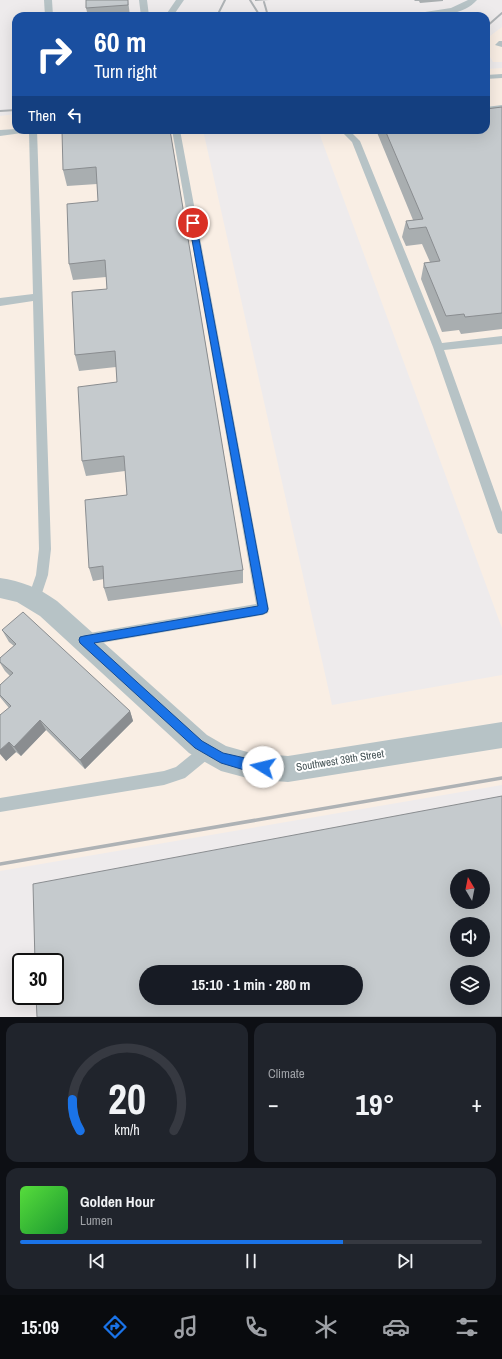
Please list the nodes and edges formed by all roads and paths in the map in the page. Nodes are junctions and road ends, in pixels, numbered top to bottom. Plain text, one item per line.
1 (48, 0) edge
2 (143, 0) edge
3 (180, 0) edge
4 (473, 0) edge
5 (49, 12) edge
6 (144, 12) edge
7 (172, 12) edge
8 (444, 12) edge
9 (502, 76) edge
10 (490, 77) edge
11 (502, 107) edge
12 (490, 108) edge
13 (12, 132) edge
14 (0, 133) edge
15 (33, 134) edge
16 (177, 134) edge
17 (348, 134) edge
18 (38, 297) junction
19 (0, 302) edge
20 (502, 340) edge
21 (438, 347) junction
22 (502, 529) edge
23 (0, 588) edge
24 (34, 598) junction
25 (84, 640) junction
26 (502, 735) edge
27 (208, 750) junction
28 (0, 805) edge

1 - 5 lane
2 - 6 lane
3 - 7 lane
4 - 8 lane
9 - 10 lane
11 - 12 lane
13 - 14 lane
15 - 18 lane
16 - 25 lane
17 - 21 lane
18 - 19 lane
18 - 24 lane
20 - 21 lane
21 - 22 lane
23 - 24 street, Southwest 39th Street
24 - 25 street, Southwest 39th Street
25 - 27 street, Southwest 39th Street
26 - 27 street, Southwest 39th Street
27 - 28 lane

